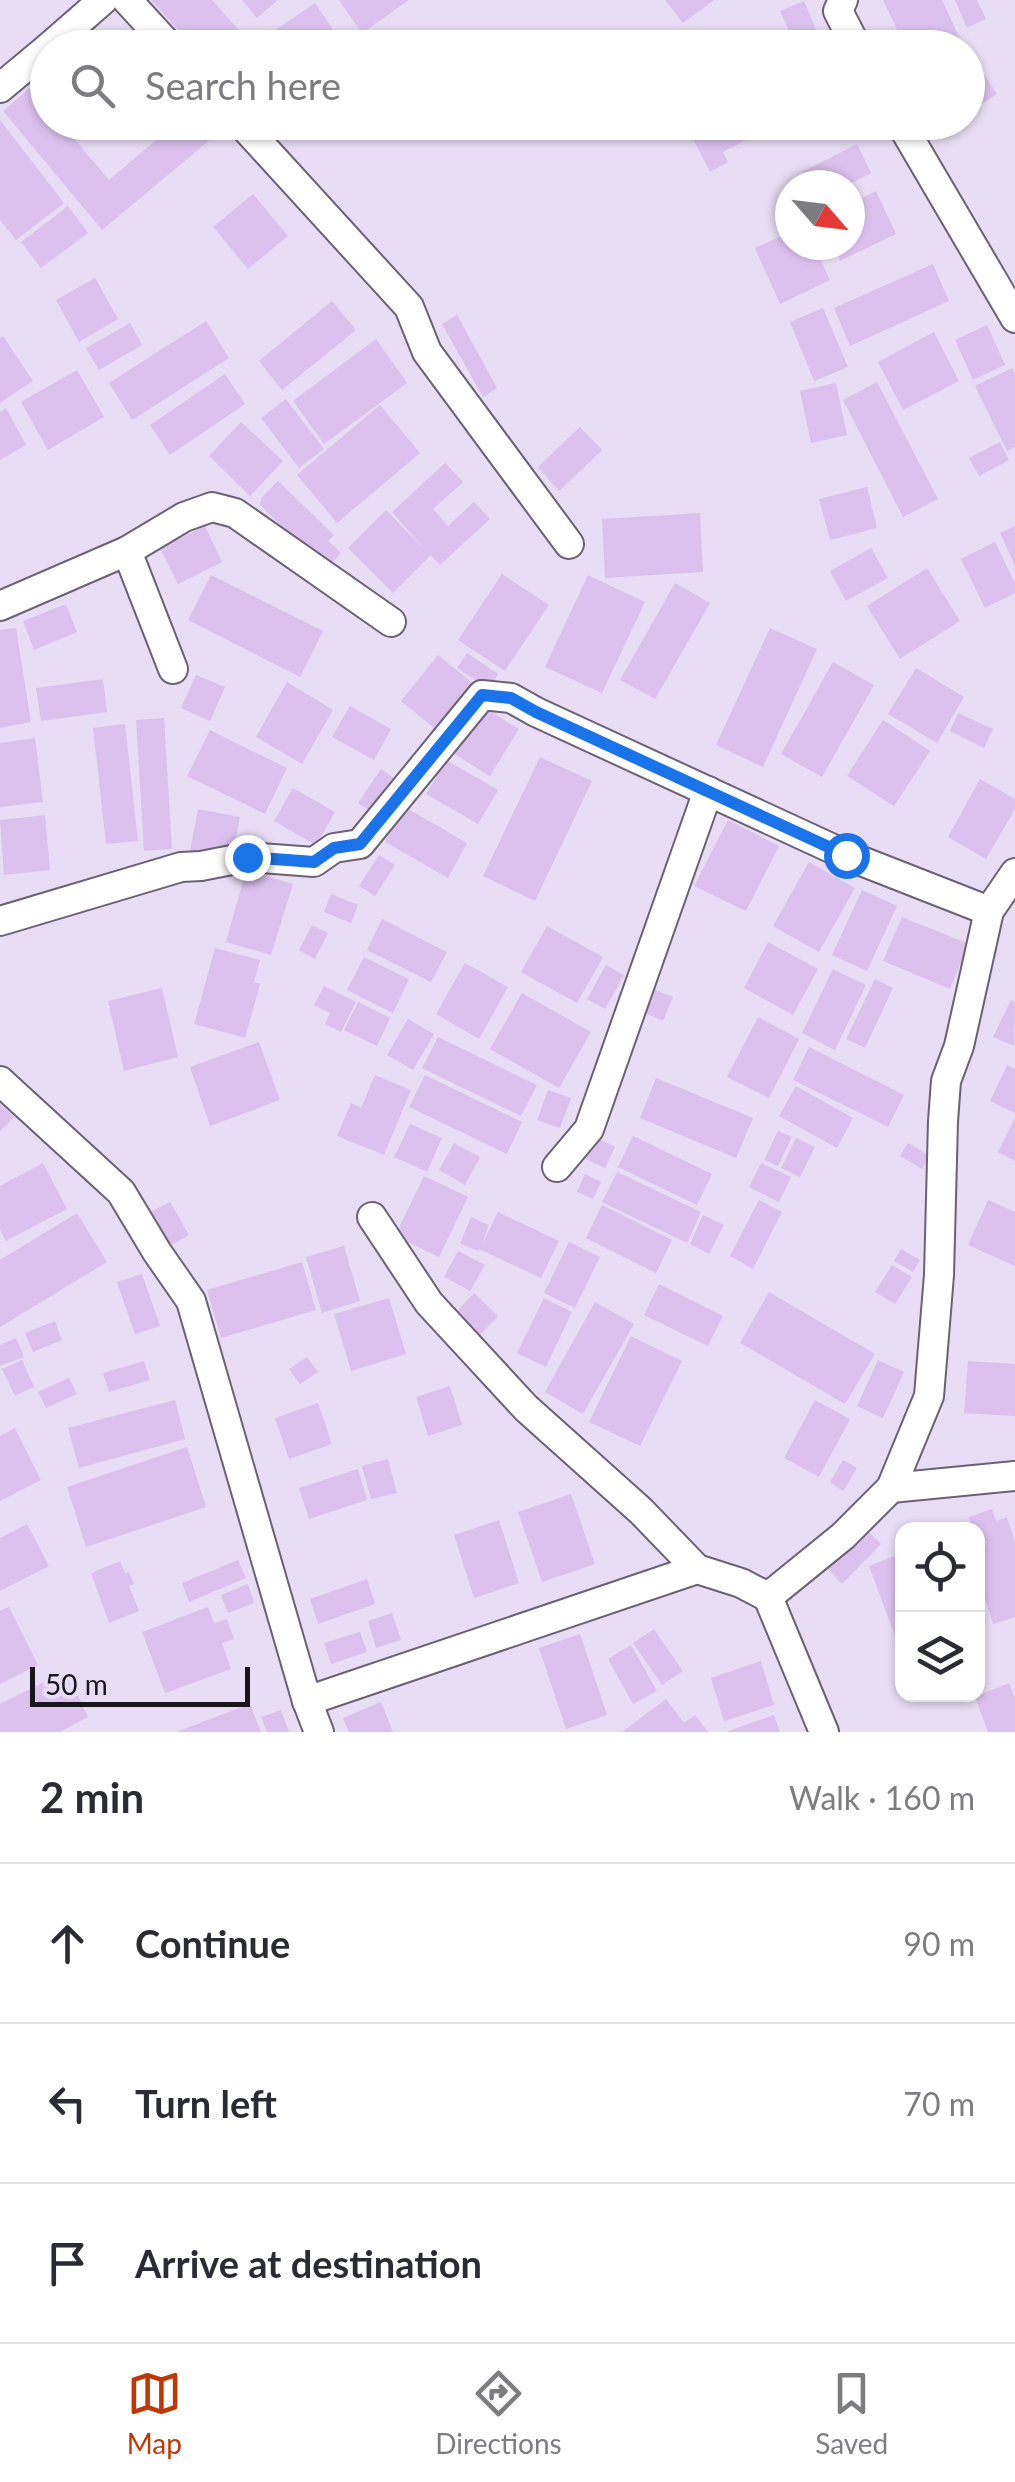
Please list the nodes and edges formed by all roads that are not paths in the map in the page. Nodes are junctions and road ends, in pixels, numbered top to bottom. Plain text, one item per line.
1 (103, 0) edge
2 (127, 0) edge
3 (843, 0) edge
4 (69, 30) edge
5 (154, 30) edge
6 (848, 30) edge
7 (30, 63) edge
8 (0, 88) edge
9 (256, 140) edge
10 (911, 140) edge
11 (1015, 318) edge
12 (569, 544) dead end
13 (127, 551) junction
14 (0, 606) edge
15 (390, 622) dead end
16 (173, 670) dead end
17 (708, 791) junction
18 (1015, 873) edge
19 (989, 911) junction
20 (0, 922) edge
21 (0, 1081) edge
22 (557, 1167) dead end
23 (372, 1216) dead end
24 (1015, 1476) edge
25 (891, 1488) junction
26 (697, 1570) junction
27 (768, 1597) junction
28 (307, 1700) junction
29 (319, 1732) edge
30 (824, 1732) edge

1 - 4 street
2 - 5 street
3 - 6 street
7 - 8 street
9 - 12 street
10 - 11 street
13 - 14 street
13 - 15 street
13 - 16 street
17 - 19 street
17 - 20 street
17 - 22 street
18 - 19 street
19 - 25 street
21 - 28 street
23 - 26 street
24 - 25 street
25 - 27 street
26 - 27 street
26 - 28 street
27 - 30 street
28 - 29 street

